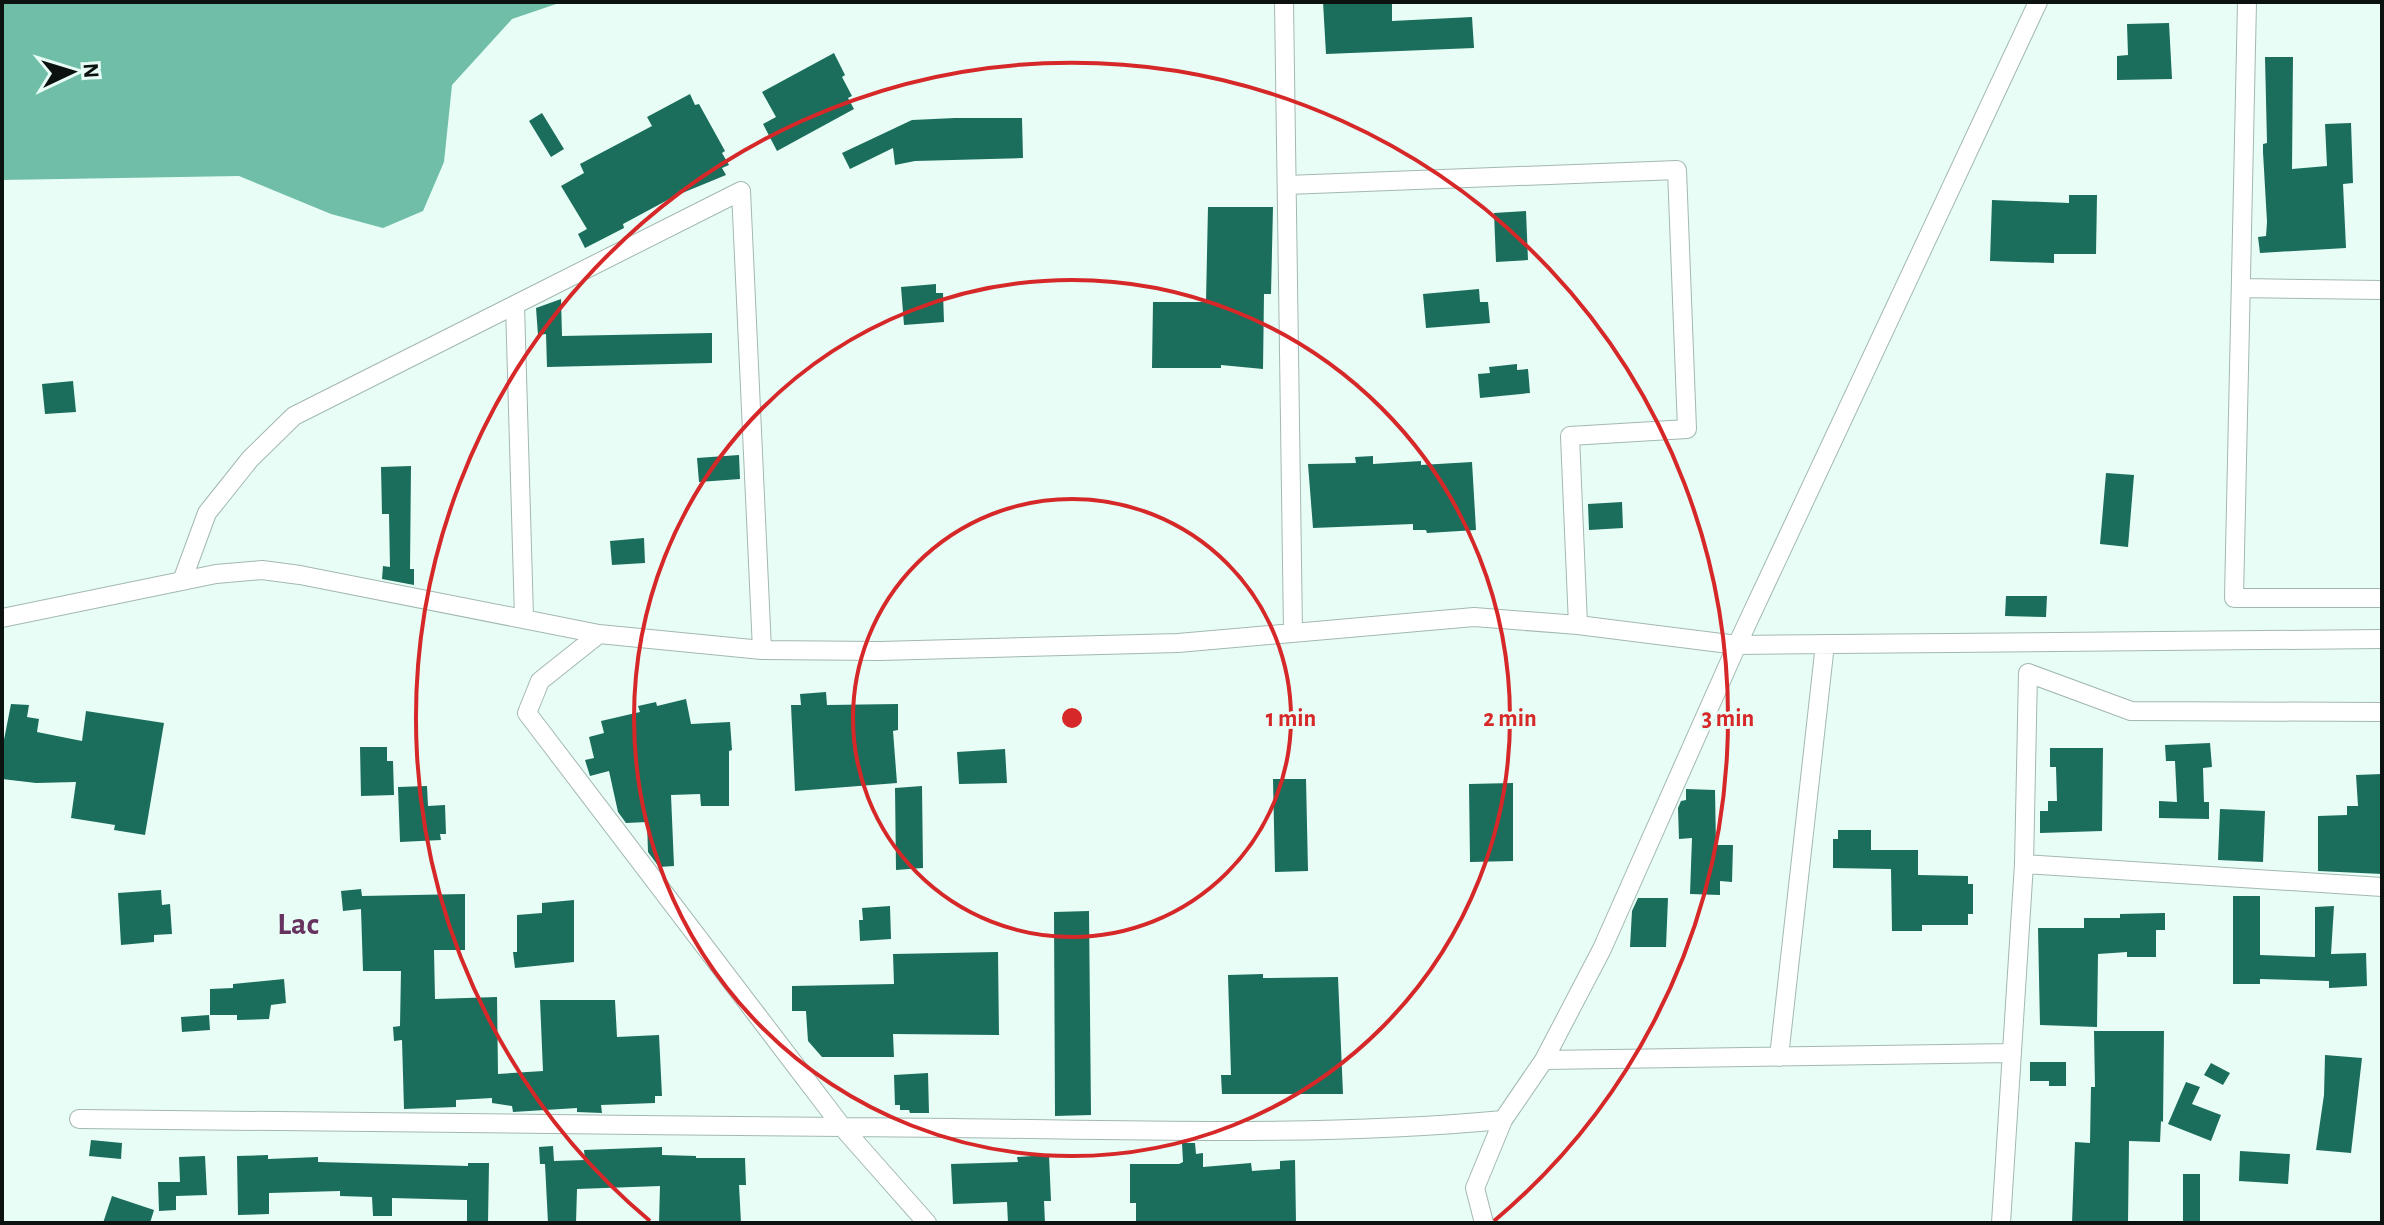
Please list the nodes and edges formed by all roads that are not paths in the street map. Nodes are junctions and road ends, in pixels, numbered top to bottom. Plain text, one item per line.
1 (1284, 2) edge
2 (2038, 2) edge
3 (2247, 2) edge
4 (1287, 185) junction
5 (2241, 288) junction
6 (2382, 290) edge
7 (515, 305) junction
8 (182, 581) junction
9 (2382, 598) edge
10 (2, 618) edge
11 (524, 618) junction
12 (1578, 625) junction
13 (1293, 632) junction
14 (599, 634) junction
15 (2382, 639) edge
16 (1825, 644) junction
17 (1737, 645) junction
18 (762, 650) junction
19 (2382, 712) edge
20 (2024, 864) junction
21 (2382, 887) edge
22 (2012, 1053) junction
23 (1779, 1057) junction
24 (1544, 1060) junction
25 (79, 1119) dead end
26 (1503, 1120) junction
27 (843, 1128) junction
28 (927, 1223) edge
29 (1484, 1223) edge
30 (2001, 1223) edge

1 - 4 street
2 - 17 street
3 - 5 street
4 - 12 street
4 - 13 street
5 - 6 street
5 - 9 street
7 - 8 street
7 - 11 street
7 - 18 street
8 - 10 street
8 - 11 street
11 - 14 street
12 - 13 street
12 - 17 street
13 - 18 street
14 - 18 street
14 - 27 street
15 - 16 street
16 - 17 street
16 - 23 street
17 - 24 street
19 - 20 street
20 - 21 street
20 - 22 street
22 - 23 street
22 - 30 street
23 - 24 street
24 - 26 street
25 - 27 street
26 - 27 street
26 - 29 street
27 - 28 street

